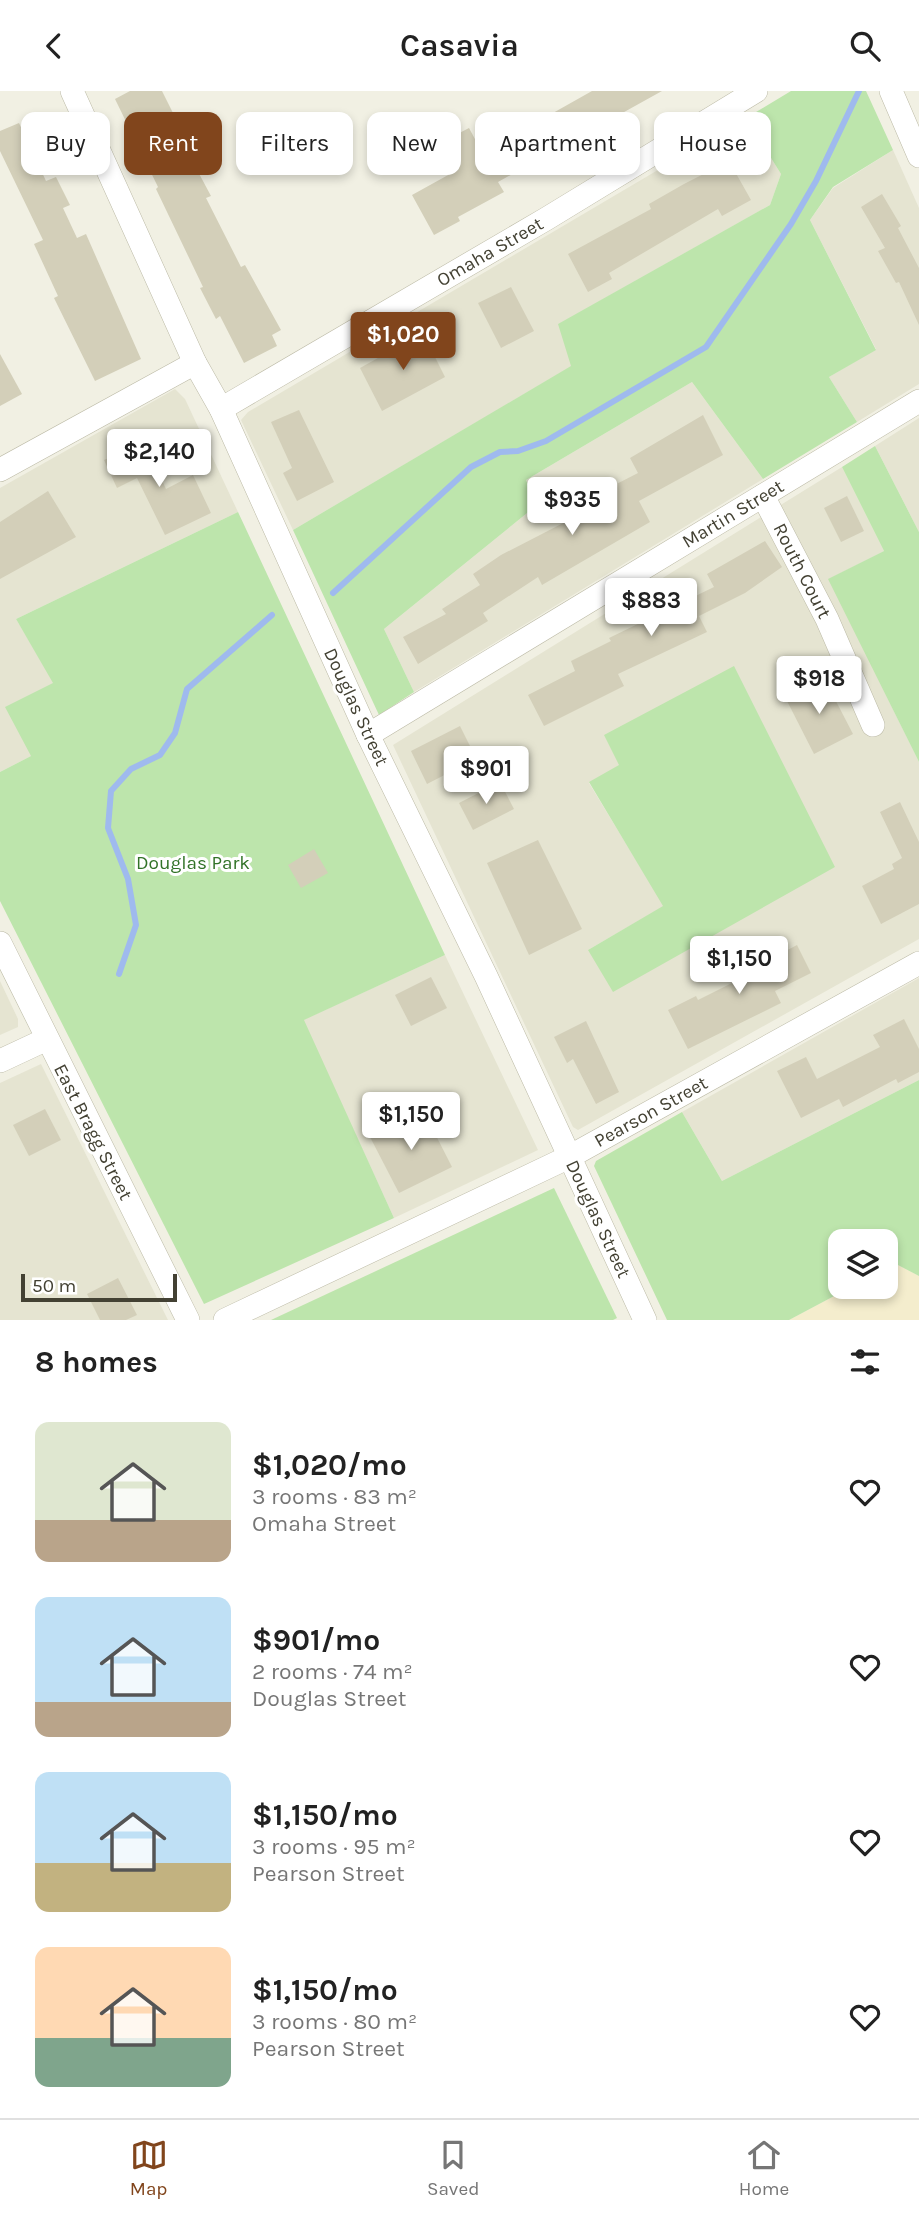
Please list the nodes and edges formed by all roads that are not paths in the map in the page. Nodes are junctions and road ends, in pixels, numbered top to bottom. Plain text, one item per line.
1 (756, 91) edge
2 (891, 91) edge
3 (76, 92) edge
4 (919, 156) edge
5 (195, 363) junction
6 (919, 401) edge
7 (221, 409) junction
8 (0, 470) edge
9 (763, 496) junction
10 (873, 725) dead end
11 (368, 735) junction
12 (0, 943) edge
13 (919, 963) edge
14 (47, 1039) junction
15 (0, 1061) edge
16 (569, 1157) junction
17 (188, 1320) edge
18 (225, 1320) edge
19 (645, 1320) edge

1 - 7 street, Omaha Street
2 - 4 street
3 - 5 street, Douglas Street
5 - 7 street, Douglas Street
5 - 8 street
6 - 9 street, Martin Street
7 - 11 street, Douglas Street
9 - 10 street, Routh Court
9 - 11 street, Martin Street
11 - 16 street, Douglas Street
12 - 14 street, East Bragg Street
13 - 16 street, Pearson Street
14 - 15 street
14 - 17 street, East Bragg Street
16 - 18 street, Pearson Street
16 - 19 street, Douglas Street

